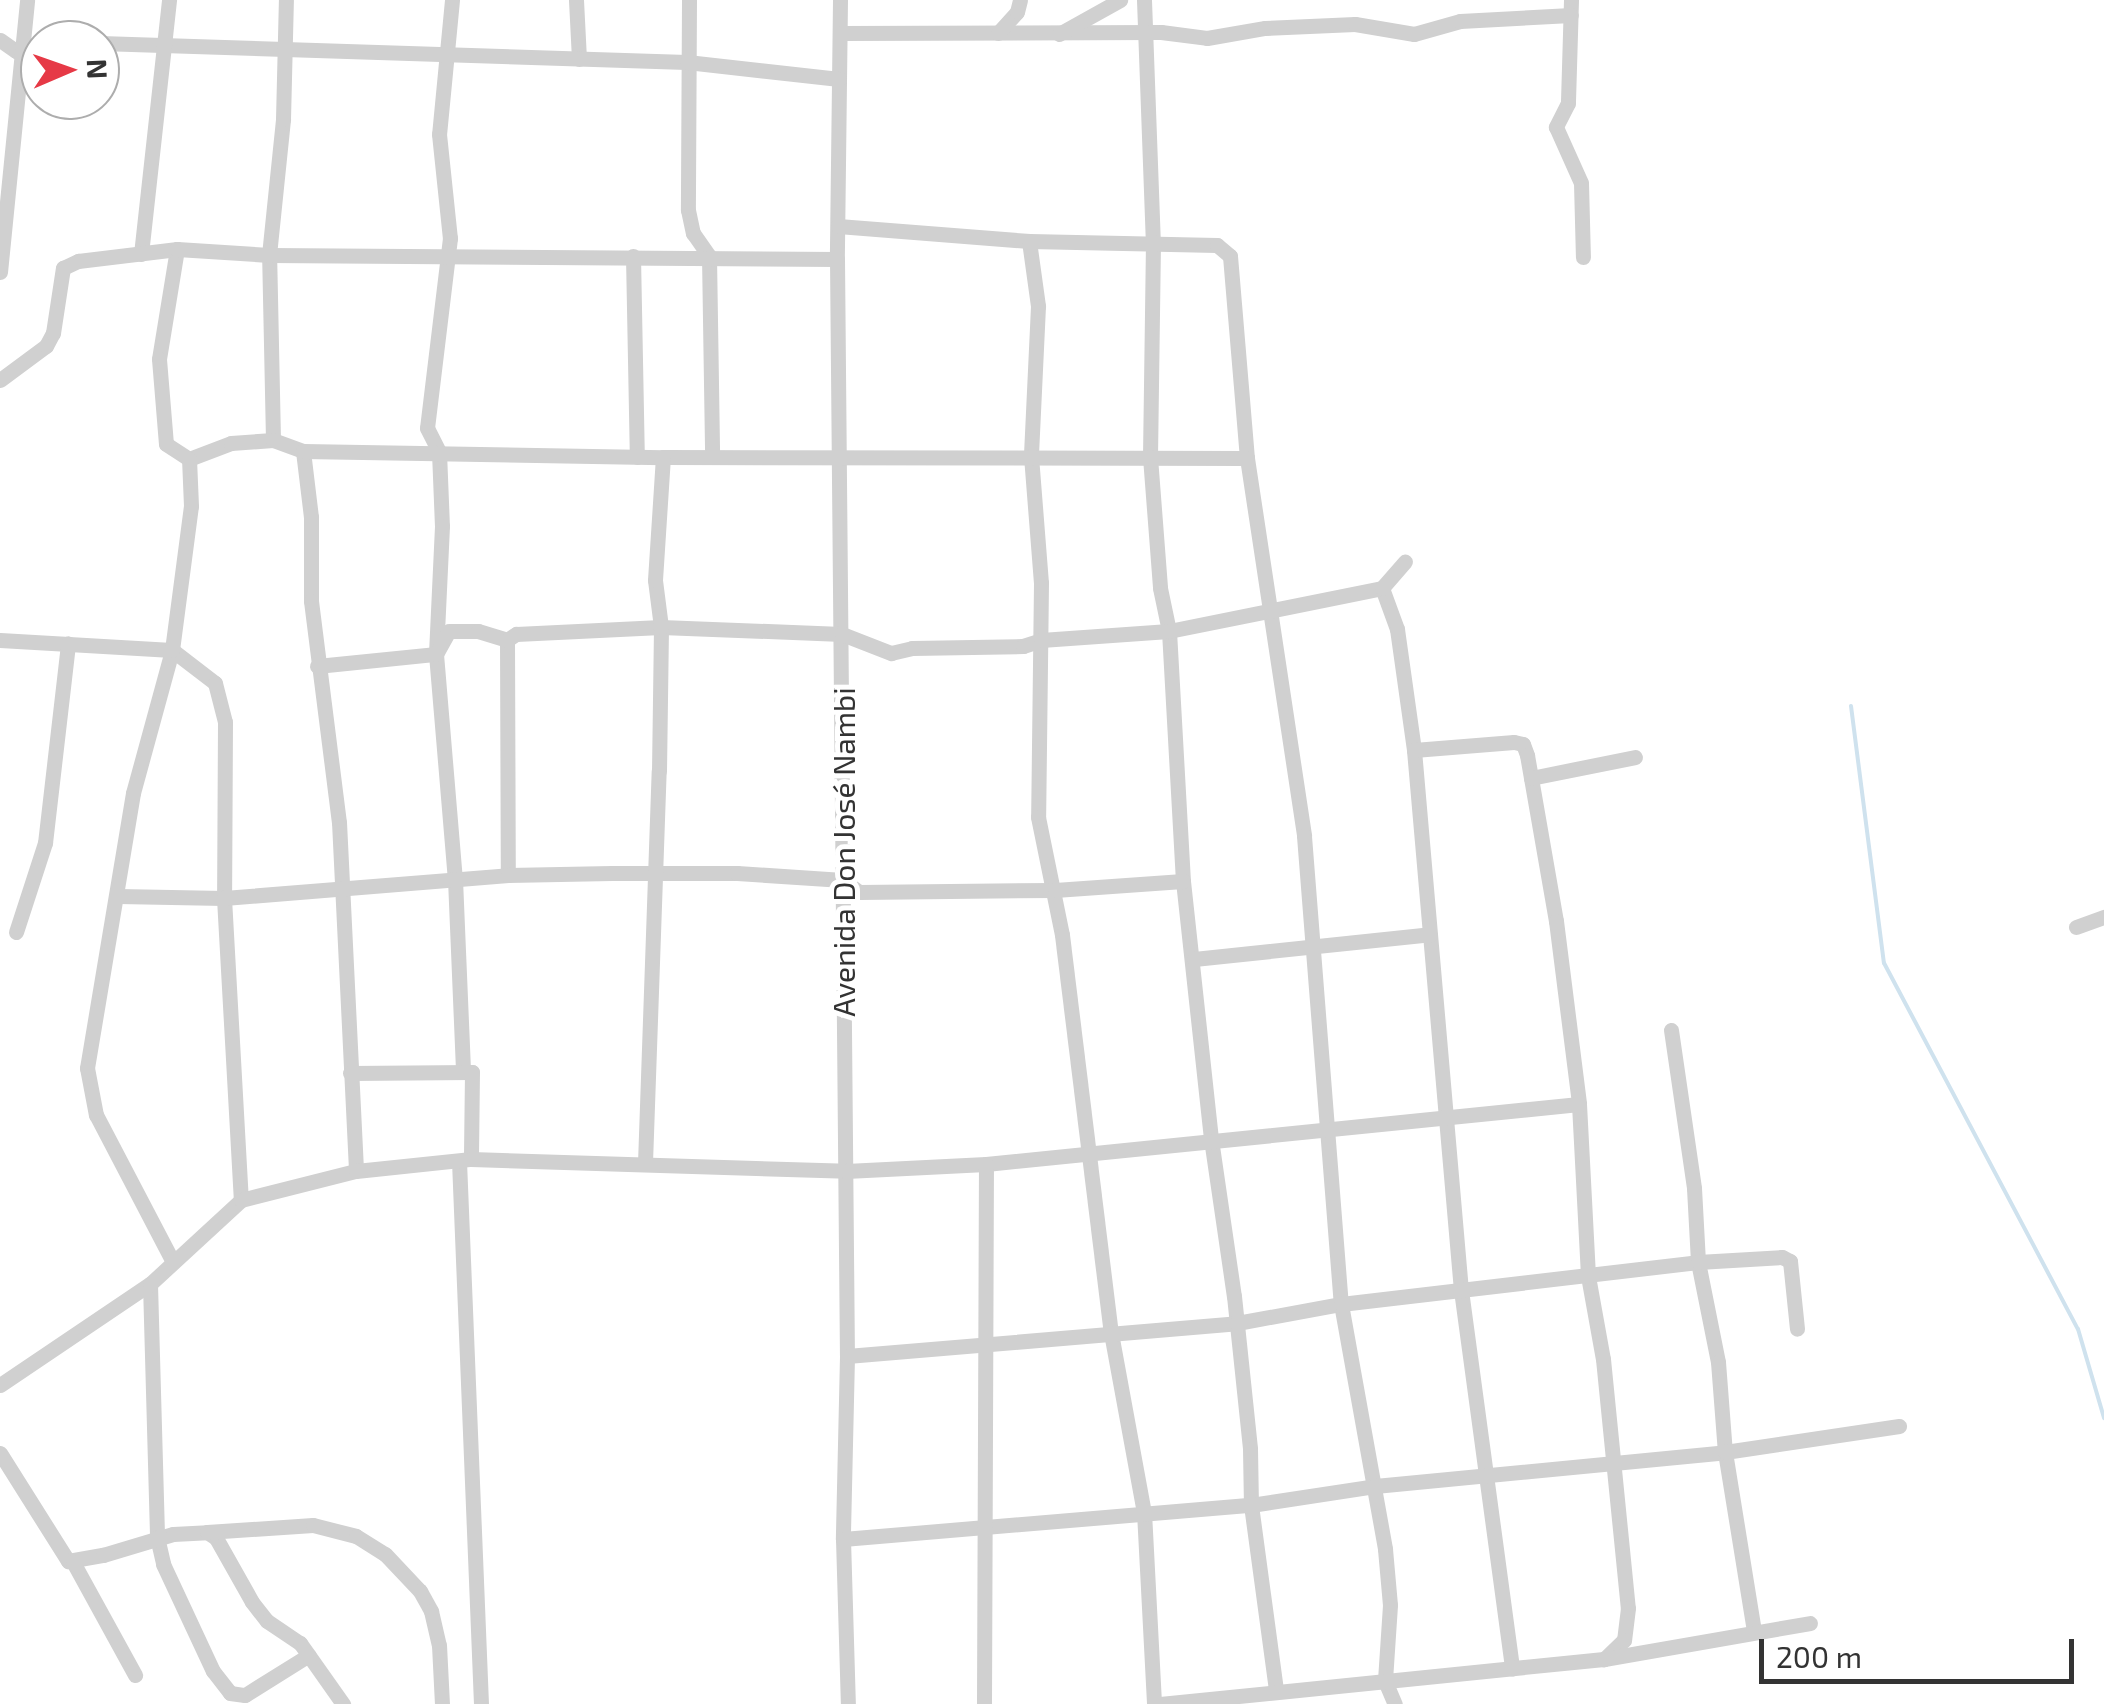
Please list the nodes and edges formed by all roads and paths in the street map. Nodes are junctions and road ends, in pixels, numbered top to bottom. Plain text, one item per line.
1 (169, 0) edge
2 (286, 0) edge
3 (452, 0) edge
4 (576, 0) edge
5 (689, 0) edge
6 (840, 0) edge
7 (1120, 0) edge
8 (1144, 0) edge
9 (1018, 6) edge
10 (1571, 7) edge
11 (840, 33) junction
12 (998, 33) junction
13 (1029, 34) junction
14 (1144, 35) junction
15 (1056, 36) junction
16 (120, 44) edge
17 (285, 46) junction
18 (163, 47) junction
19 (449, 55) junction
20 (579, 59) junction
21 (687, 62) junction
22 (20, 66) edge
23 (839, 79) junction
24 (7, 132) edge
25 (838, 226) junction
26 (450, 238) junction
27 (1029, 241) junction
28 (1153, 242) junction
29 (177, 249) junction
30 (141, 254) junction
31 (269, 255) junction
32 (448, 256) junction
33 (632, 256) junction
34 (709, 256) junction
35 (468, 257) junction
36 (1583, 257) dead end
37 (838, 259) junction
38 (0, 268) edge
39 (0, 380) edge
40 (272, 440) junction
41 (303, 451) junction
42 (439, 452) junction
43 (1032, 456) junction
44 (1150, 456) junction
45 (637, 457) junction
46 (663, 457) junction
47 (712, 457) junction
48 (840, 457) junction
49 (1246, 458) junction
50 (189, 459) junction
51 (1405, 562) dead end
52 (1382, 588) junction
53 (1268, 610) junction
54 (661, 628) junction
55 (1169, 631) junction
56 (842, 634) junction
57 (0, 640) edge
58 (507, 640) junction
59 (1041, 640) junction
60 (68, 644) junction
61 (172, 650) junction
62 (436, 654) junction
63 (317, 666) junction
64 (1414, 750) junction
65 (1635, 757) dead end
66 (1531, 778) junction
67 (656, 873) junction
68 (508, 875) junction
69 (455, 879) junction
70 (843, 880) junction
71 (1183, 881) junction
72 (341, 887) junction
73 (1055, 890) junction
74 (118, 896) junction
75 (224, 898) junction
76 (2104, 917) edge
77 (2076, 927) dead end
78 (16, 932) dead end
79 (1430, 934) junction
80 (1314, 945) junction
81 (1194, 959) junction
82 (1671, 1030) dead end
83 (463, 1069) junction
84 (350, 1073) junction
85 (1579, 1104) junction
86 (1443, 1116) junction
87 (1329, 1129) junction
88 (1210, 1140) junction
89 (1088, 1151) junction
90 (465, 1160) junction
91 (645, 1163) junction
92 (986, 1164) junction
93 (356, 1170) junction
94 (846, 1171) junction
95 (241, 1200) junction
96 (173, 1262) junction
97 (1698, 1262) junction
98 (1588, 1276) junction
99 (150, 1284) junction
100 (1461, 1290) junction
101 (1341, 1304) junction
102 (1237, 1323) junction
103 (1797, 1328) dead end
104 (1111, 1333) junction
105 (983, 1344) junction
106 (848, 1356) junction
107 (0, 1385) edge
108 (1899, 1426) dead end
109 (1725, 1452) junction
110 (0, 1453) edge
111 (1614, 1465) junction
112 (1487, 1475) junction
113 (1375, 1486) junction
114 (1251, 1505) junction
115 (1144, 1512) junction
116 (983, 1526) junction
117 (207, 1532) junction
118 (157, 1537) junction
119 (844, 1540) junction
120 (72, 1562) junction
121 (1810, 1623) dead end
122 (1754, 1632) junction
123 (309, 1655) junction
124 (1604, 1659) junction
125 (1512, 1669) junction
126 (134, 1675) dead end
127 (1385, 1681) junction
128 (1276, 1691) junction
129 (343, 1704) edge
130 (442, 1704) edge
131 (481, 1704) edge
132 (848, 1704) edge
133 (984, 1704) edge
134 (1157, 1704) edge
135 (1395, 1704) edge

1 - 18 street
2 - 17 street
3 - 19 street
4 - 20 street
5 - 21 street
6 - 11 street, Avenida Don José Nambi
7 - 15 street
8 - 14 street
9 - 12 street
9 - 13 street
10 - 14 street
10 - 36 street
11 - 12 street
11 - 23 street, Avenida Don José Nambi
12 - 13 street
13 - 15 street
14 - 15 street
14 - 28 street
16 - 18 street
17 - 18 street
17 - 19 street
17 - 31 street
18 - 30 street
19 - 20 street
19 - 26 street
20 - 21 street
21 - 23 street
21 - 34 street
22 - 24 street
23 - 25 street, Avenida Don José Nambi
24 - 38 street
25 - 27 street
25 - 37 street, Avenida Don José Nambi
26 - 32 street
26 - 35 street
27 - 28 street
27 - 43 street
28 - 44 street
28 - 49 street
29 - 30 street
29 - 31 street
29 - 50 street
30 - 39 street
31 - 32 street
31 - 40 street
32 - 35 street
32 - 42 street
33 - 34 street
33 - 35 street
33 - 45 street
34 - 37 street
34 - 47 street
37 - 48 street, Avenida Don José Nambi
40 - 41 street
40 - 50 street
41 - 42 street
41 - 63 street
42 - 45 street
42 - 62 street
43 - 44 street
43 - 48 street
43 - 59 street
44 - 49 street
44 - 55 street
45 - 46 street
46 - 47 street
46 - 54 street
47 - 48 street
48 - 56 street, Avenida Don José Nambi
49 - 53 street
50 - 61 street
51 - 52 street
52 - 53 street
52 - 64 street
53 - 55 street
53 - 80 street
54 - 56 street
54 - 58 street
54 - 67 street
55 - 59 street
55 - 71 street
56 - 59 street
56 - 70 street, Avenida Don José Nambi
57 - 60 street
58 - 62 street
58 - 68 street
59 - 73 street
60 - 61 street
60 - 78 street
61 - 74 street
61 - 75 street
62 - 63 street
62 - 69 street
63 - 72 street
64 - 66 street
64 - 79 street
65 - 66 street
66 - 85 street
67 - 68 street
67 - 70 street
67 - 91 street
68 - 69 street
69 - 72 street
69 - 83 street
70 - 73 street
70 - 94 street, Avenida Don José Nambi
71 - 73 street
71 - 81 street
72 - 75 street
72 - 84 street
73 - 89 street
74 - 75 street
74 - 96 street
75 - 95 street
76 - 77 street
79 - 80 street
79 - 86 street
80 - 81 street
80 - 87 street
81 - 88 street
82 - 97 street
83 - 84 street
83 - 90 street
84 - 93 street
85 - 86 street
85 - 98 street
86 - 87 street
86 - 100 street
87 - 88 street
87 - 101 street
88 - 89 street
88 - 102 street
89 - 92 street
89 - 104 street
90 - 91 street
90 - 93 street
90 - 131 street
91 - 94 street
92 - 94 street
92 - 105 street
93 - 95 street
94 - 106 street, Avenida Don José Nambi
95 - 96 street
96 - 99 street
97 - 98 street
97 - 103 street
97 - 109 street
98 - 100 street
98 - 111 street
99 - 107 street
99 - 118 street
100 - 101 street
100 - 112 street
101 - 102 street
101 - 113 street
102 - 104 street
102 - 114 street
104 - 105 street
104 - 115 street
105 - 106 street
105 - 116 street
106 - 119 street, Avenida Don José Nambi
108 - 109 street
109 - 111 street
109 - 122 street
110 - 120 street
111 - 112 street
111 - 124 street
112 - 113 street
112 - 125 street
113 - 114 street
113 - 127 street
114 - 115 street
114 - 128 street
115 - 116 street
115 - 134 street
116 - 119 street
116 - 133 street
117 - 118 street
117 - 123 street
117 - 130 street
118 - 120 street
118 - 123 street
119 - 132 street, Avenida Don José Nambi
120 - 126 street
121 - 122 street
122 - 124 street
123 - 129 street
124 - 125 street
125 - 127 street
127 - 128 street
127 - 135 street
128 - 134 street

